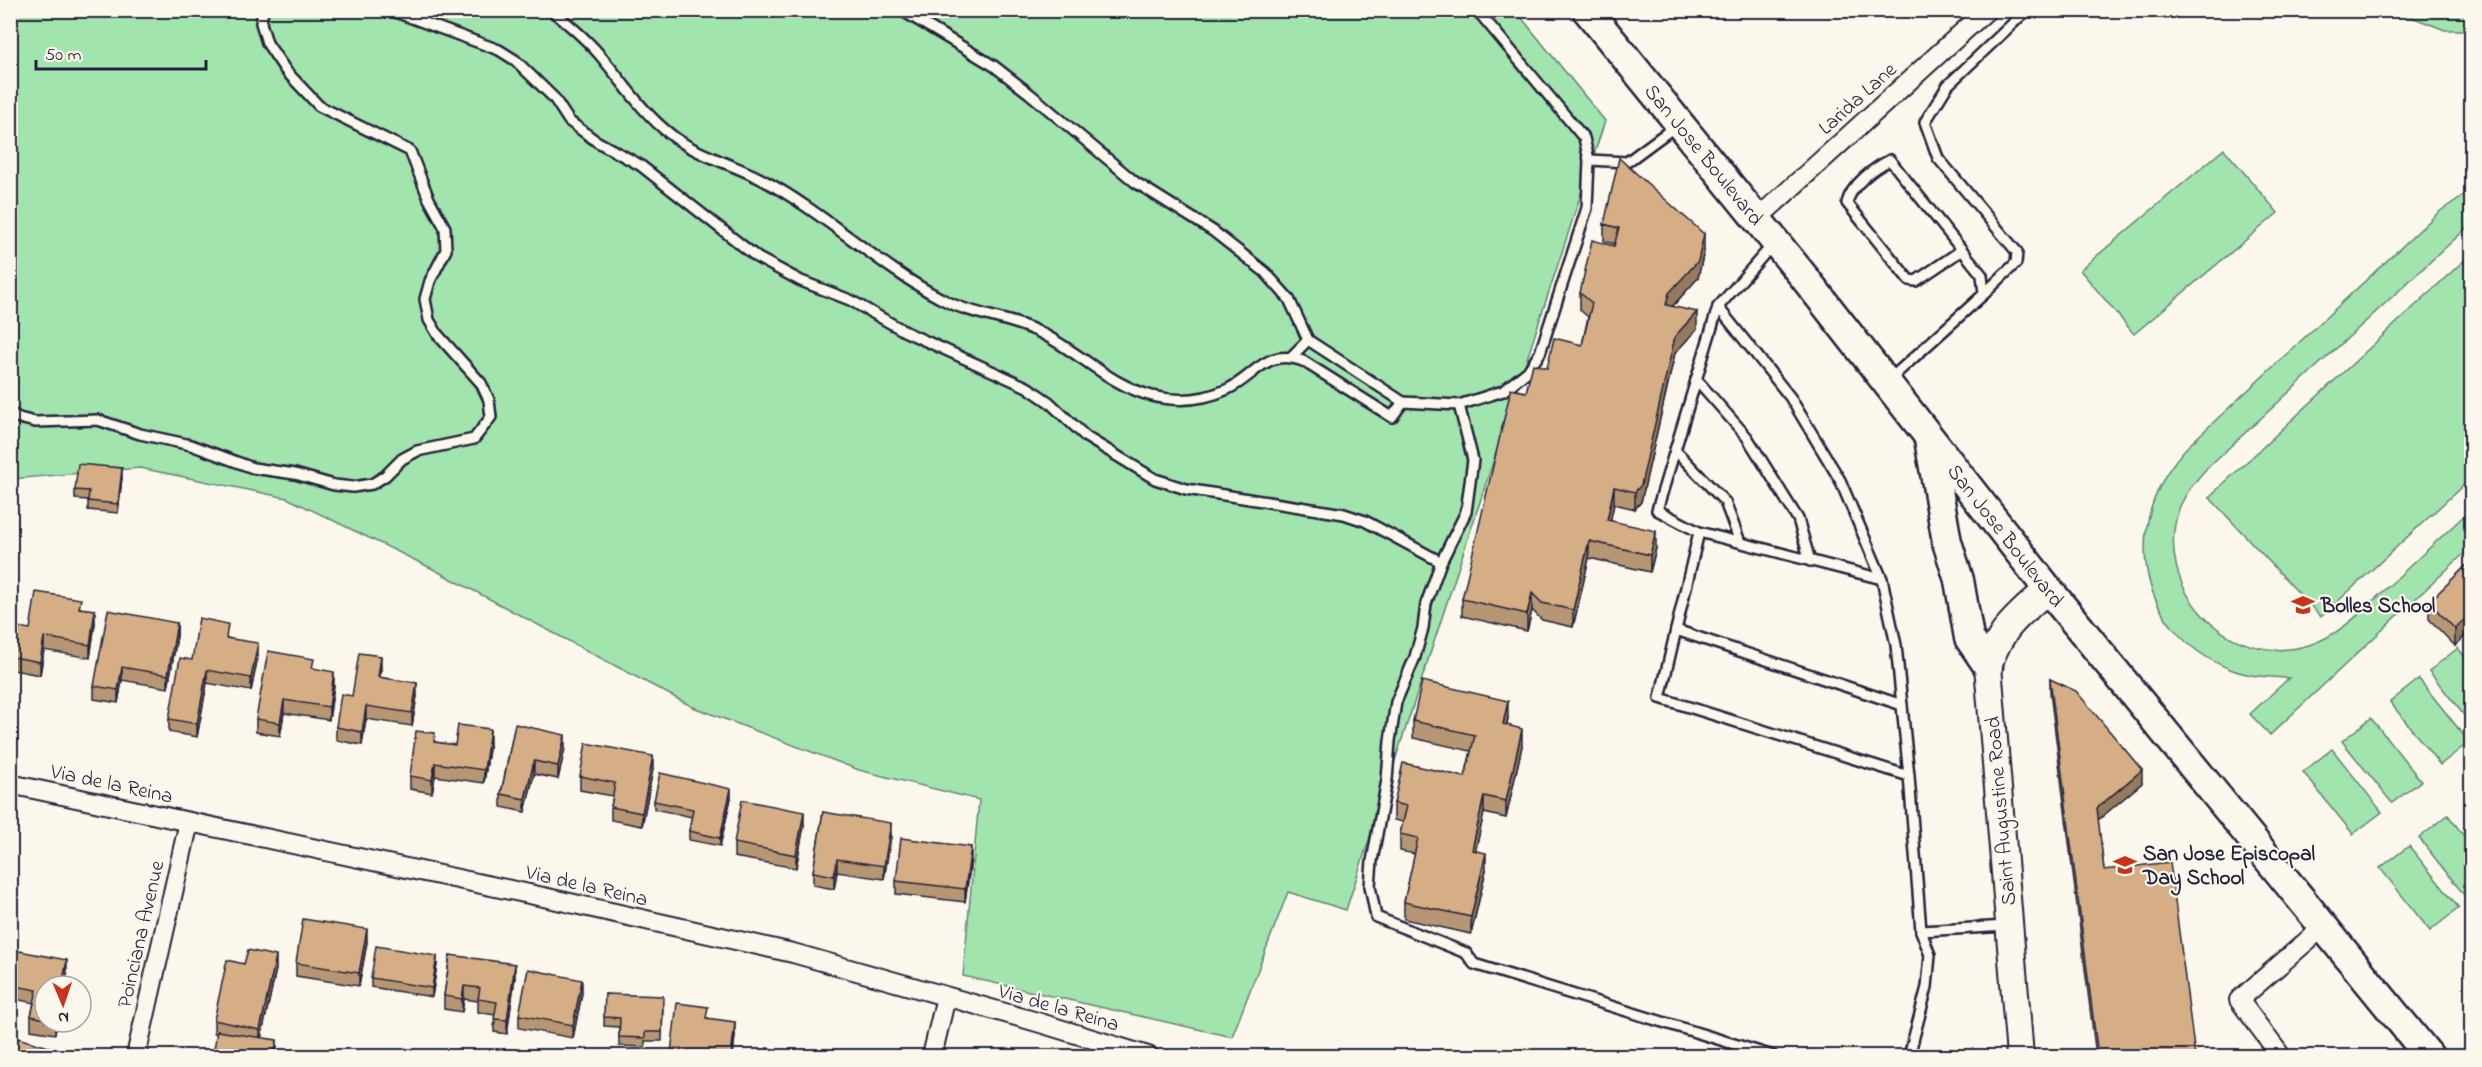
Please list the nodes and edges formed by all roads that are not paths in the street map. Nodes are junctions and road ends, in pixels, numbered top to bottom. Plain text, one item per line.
1 (263, 10) edge
2 (390, 10) edge
3 (551, 10) edge
4 (901, 10) edge
5 (1478, 10) edge
6 (1587, 10) edge
7 (1987, 10) edge
8 (2027, 10) edge
9 (1679, 124) junction
10 (1589, 160) junction
11 (1757, 219) junction
12 (1775, 241) junction
13 (1962, 250) junction
14 (1984, 294) junction
15 (1718, 307) junction
16 (1308, 340) junction
17 (1290, 357) junction
18 (1358, 372) junction
19 (1696, 379) junction
20 (1887, 381) junction
21 (1347, 389) junction
22 (1403, 402) junction
23 (1459, 405) junction
24 (10, 413) edge
25 (1929, 434) junction
26 (1675, 450) junction
27 (1699, 532) junction
28 (1740, 542) junction
29 (1810, 561) junction
30 (1441, 562) junction
31 (1882, 579) junction
32 (2048, 589) junction
33 (1676, 630) junction
34 (1988, 666) junction
35 (1902, 705) junction
36 (1909, 776) junction
37 (10, 784) edge
38 (189, 822) junction
39 (2009, 926) junction
40 (2324, 927) junction
41 (1921, 931) junction
42 (946, 997) junction
43 (136, 1056) edge
44 (933, 1056) edge
45 (1148, 1056) edge
46 (1773, 1056) edge
47 (1909, 1056) edge
48 (2020, 1056) edge
49 (2281, 1056) edge
50 (2429, 1056) edge

1 - 24 lane
2 - 30 lane
3 - 17 lane
4 - 16 lane
5 - 10 lane
6 - 9 main road, San Jose Boulevard
7 - 11 street, Larida Lane
8 - 14 lane
9 - 10 lane
9 - 11 main road, San Jose Boulevard
10 - 23 lane
11 - 12 main road, San Jose Boulevard
12 - 15 lane
12 - 20 main road, San Jose Boulevard
13 - 13 lane
13 - 14 lane
14 - 20 lane
15 - 19 lane
15 - 31 lane
16 - 17 lane
16 - 18 lane
17 - 21 lane
18 - 21 lane
18 - 22 lane
19 - 26 lane
19 - 29 lane
20 - 25 main road, San Jose Boulevard
21 - 22 lane
22 - 23 lane
23 - 30 lane
25 - 32 main road, San Jose Boulevard
25 - 34 main road
26 - 27 lane
26 - 28 lane
27 - 28 lane
27 - 33 lane
28 - 29 lane
29 - 31 lane
30 - 46 lane
31 - 35 lane
32 - 34 main road, Saint Augustine Road
32 - 40 main road, San Jose Boulevard
33 - 35 lane
33 - 36 lane
34 - 39 main road, Saint Augustine Road
35 - 36 lane
36 - 41 lane
37 - 38 street, Via de la Reina
38 - 42 street, Via de la Reina
38 - 43 street, Poinciana Avenue
39 - 41 lane
39 - 48 main road, Saint Augustine Road
40 - 49 street
40 - 50 main road, San Jose Boulevard
41 - 47 lane
42 - 44 street
42 - 45 street, Via de la Reina

